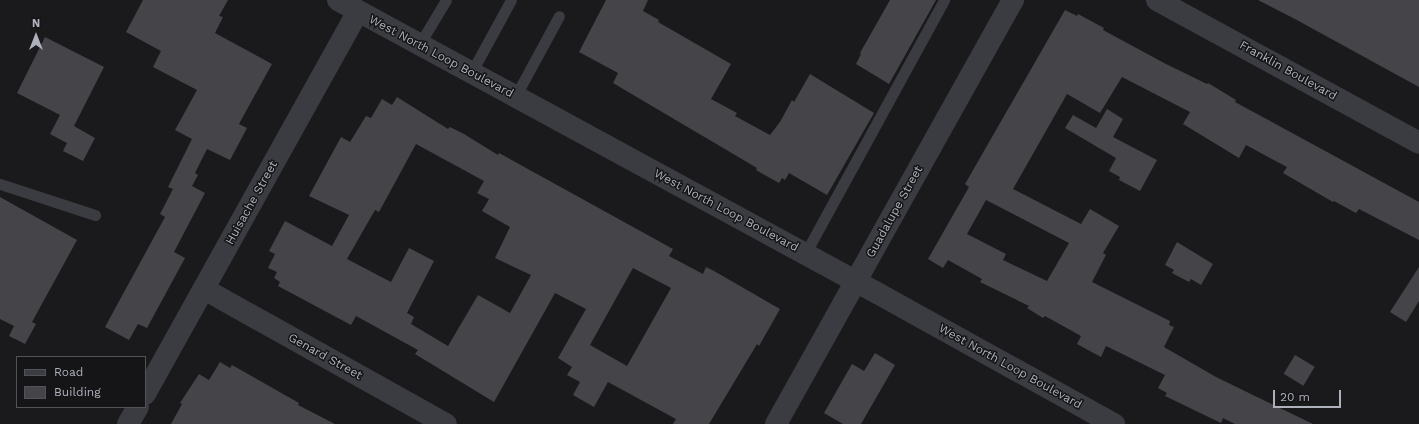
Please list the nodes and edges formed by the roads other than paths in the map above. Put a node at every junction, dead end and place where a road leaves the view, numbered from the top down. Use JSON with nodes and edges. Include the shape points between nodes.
{"nodes":[{"id":1,"x":338,"y":0,"type":"edge"},
{"id":2,"x":446,"y":0,"type":"edge"},
{"id":3,"x":511,"y":0,"type":"edge"},
{"id":4,"x":944,"y":0,"type":"edge"},
{"id":5,"x":1013,"y":0,"type":"edge"},
{"id":6,"x":1157,"y":0,"type":"edge"},
{"id":7,"x":358,"y":11,"type":"junction"},
{"id":8,"x":559,"y":16,"type":"dead end"},
{"id":9,"x":419,"y":45,"type":"junction"},
{"id":10,"x":471,"y":73,"type":"junction"},
{"id":11,"x":515,"y":97,"type":"junction"},
{"id":12,"x":1419,"y":143,"type":"edge"},
{"id":13,"x":0,"y":184,"type":"edge"},
{"id":14,"x":95,"y":215,"type":"dead end"},
{"id":15,"x":806,"y":254,"type":"junction"},
{"id":16,"x":856,"y":282,"type":"junction"},
{"id":17,"x":204,"y":289,"type":"junction"},
{"id":18,"x":146,"y":392,"type":"edge"},
{"id":19,"x":137,"y":408,"type":"edge"},
{"id":20,"x":128,"y":424,"type":"edge"},
{"id":21,"x":446,"y":424,"type":"edge"},
{"id":22,"x":776,"y":424,"type":"edge"},
{"id":23,"x":1114,"y":424,"type":"edge"}],
"edges":[{"from":1,"to":7,"type":"street","name":"West North Loop Boulevard"},
{"from":2,"to":9,"type":"lane"},
{"from":3,"to":10,"type":"lane"},
{"from":4,"to":15,"type":"lane"},
{"from":5,"to":16,"type":"street","name":"Guadalupe Street"},
{"from":6,"to":12,"type":"street","name":"Franklin Boulevard"},
{"from":7,"to":9,"type":"street","name":"West North Loop Boulevard"},
{"from":7,"to":17,"type":"street","name":"Huisache Street"},
{"from":8,"to":11,"type":"lane"},
{"from":9,"to":10,"type":"street","name":"West North Loop Boulevard"},
{"from":10,"to":11,"type":"street","name":"West North Loop Boulevard"},
{"from":11,"to":15,"type":"street","name":"West North Loop Boulevard"},
{"from":13,"to":14,"type":"lane"},
{"from":15,"to":16,"type":"street","name":"West North Loop Boulevard"},
{"from":16,"to":22,"type":"street","name":"Guadalupe Street"},
{"from":16,"to":23,"type":"street","name":"West North Loop Boulevard"},
{"from":17,"to":18,"type":"street","name":"Huisache Street"},
{"from":17,"to":21,"type":"street","name":"Genard Street"},
{"from":19,"to":20,"type":"street"}]}
